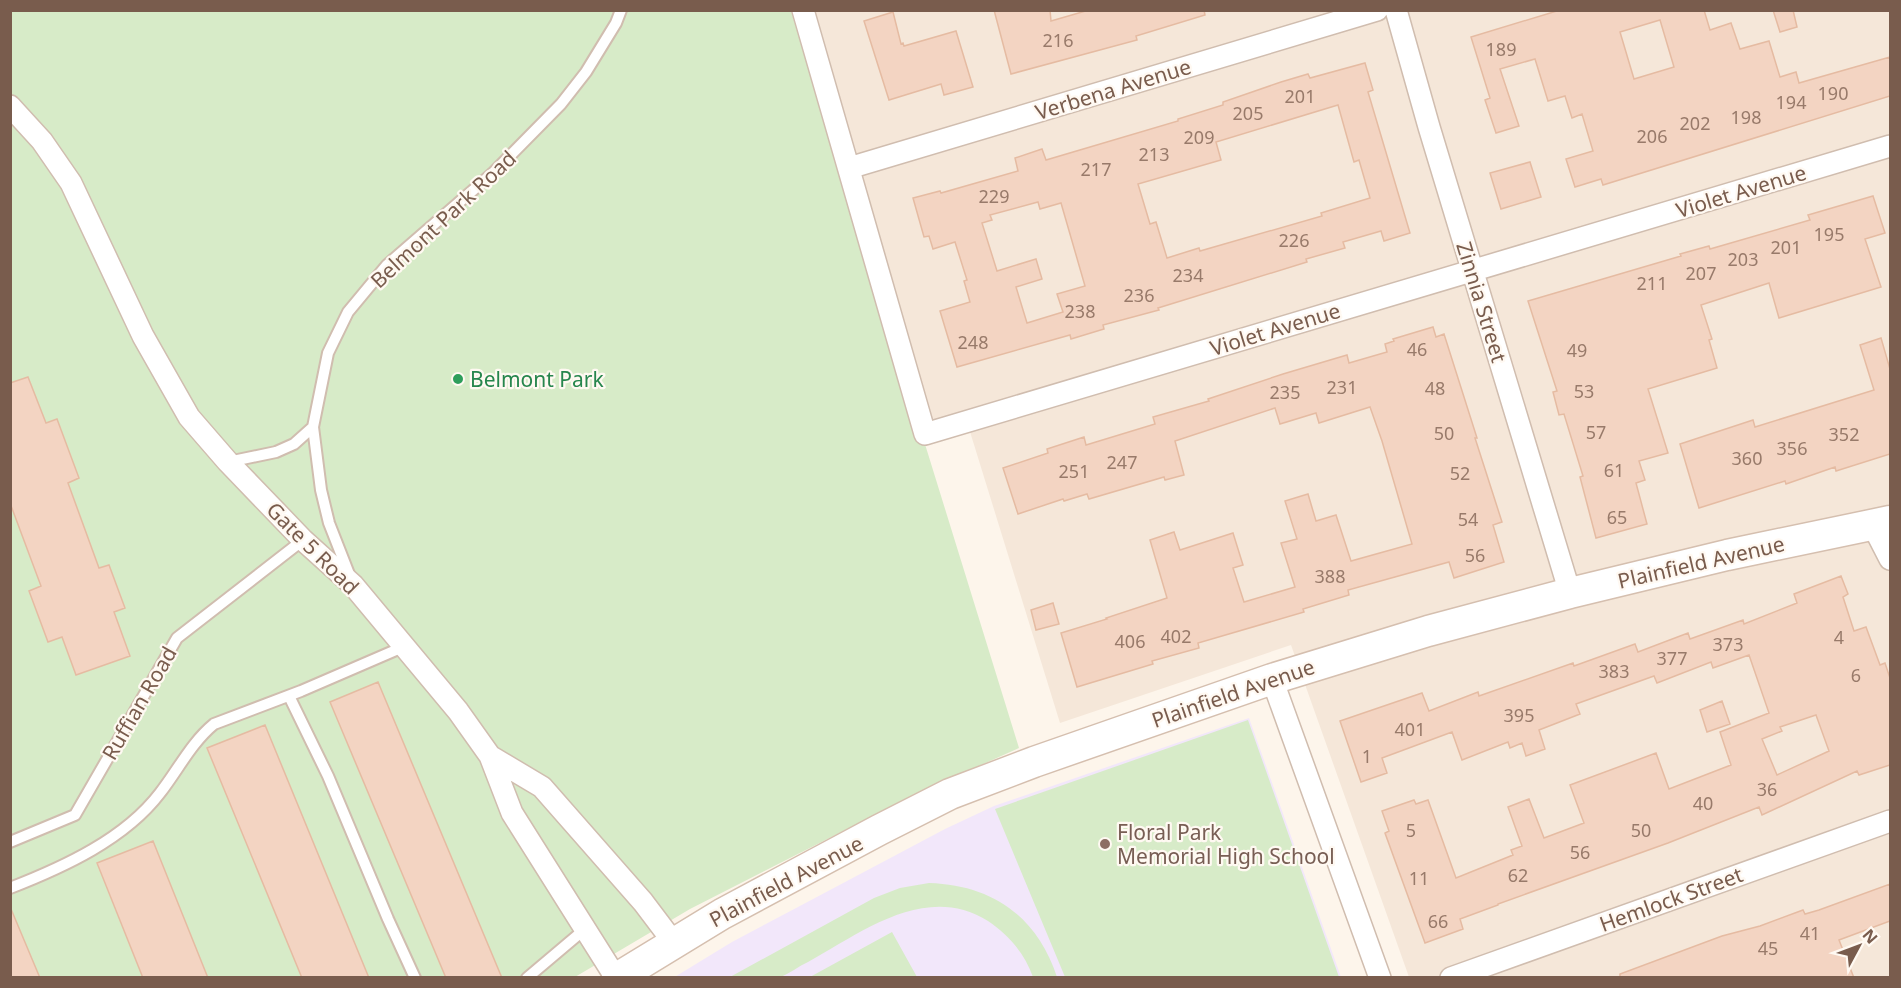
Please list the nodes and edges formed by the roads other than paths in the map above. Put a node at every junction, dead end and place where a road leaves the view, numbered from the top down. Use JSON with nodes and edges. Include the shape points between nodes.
{"nodes":[{"id":1,"x":621,"y":10,"type":"edge"},
{"id":2,"x":803,"y":10,"type":"edge"},
{"id":3,"x":1377,"y":10,"type":"edge"},
{"id":4,"x":1396,"y":10,"type":"edge"},
{"id":5,"x":10,"y":106,"type":"edge"},
{"id":6,"x":1890,"y":146,"type":"edge"},
{"id":7,"x":849,"y":168,"type":"junction"},
{"id":8,"x":1472,"y":271,"type":"junction"},
{"id":9,"x":313,"y":427,"type":"junction"},
{"id":10,"x":228,"y":462,"type":"junction"},
{"id":11,"x":1881,"y":522,"type":"edge"},
{"id":12,"x":303,"y":540,"type":"junction"},
{"id":13,"x":1890,"y":559,"type":"edge"},
{"id":14,"x":353,"y":585,"type":"junction"},
{"id":15,"x":1570,"y":593,"type":"junction"},
{"id":16,"x":403,"y":647,"type":"junction"},
{"id":17,"x":1272,"y":679,"type":"junction"},
{"id":18,"x":289,"y":696,"type":"junction"},
{"id":19,"x":490,"y":756,"type":"junction"},
{"id":20,"x":1890,"y":821,"type":"edge"},
{"id":21,"x":10,"y":842,"type":"edge"},
{"id":22,"x":10,"y":888,"type":"edge"},
{"id":23,"x":585,"y":928,"type":"junction"},
{"id":24,"x":674,"y":943,"type":"junction"},
{"id":25,"x":415,"y":978,"type":"edge"},
{"id":26,"x":527,"y":978,"type":"edge"},
{"id":27,"x":617,"y":978,"type":"edge"},
{"id":28,"x":1380,"y":978,"type":"edge"},
{"id":29,"x":1451,"y":978,"type":"edge"}],
"edges":[{"from":1,"to":9,"type":"lane","name":"Belmont Park Road","via":[[586,72],[561,104],[494,172],[387,266],[348,312],[328,353]]},
{"from":2,"to":7,"type":"street"},
{"from":3,"to":7,"type":"street","name":"Verbena Avenue"},
{"from":4,"to":8,"type":"street","name":"Zinnia Street"},
{"from":5,"to":10,"type":"street","name":"Gate 5 Road","via":[[42,141],[71,183],[143,336],[189,417]]},
{"from":6,"to":8,"type":"street","name":"Violet Avenue"},
{"from":7,"to":8,"type":"street","name":"Violet Avenue","via":[[925,434]]},
{"from":8,"to":15,"type":"street","name":"Zinnia Street"},
{"from":9,"to":10,"type":"lane","via":[[294,444],[276,452]]},
{"from":9,"to":14,"type":"lane","name":"Belmont Park Road","via":[[329,523]]},
{"from":10,"to":12,"type":"street","name":"Gate 5 Road"},
{"from":11,"to":13,"type":"street"},
{"from":11,"to":15,"type":"main road","name":"Plainfield Avenue"},
{"from":12,"to":14,"type":"street","name":"Gate 5 Road"},
{"from":12,"to":21,"type":"lane","name":"Ruffian Road","via":[[177,638],[75,815]]},
{"from":14,"to":16,"type":"street","name":"Gate 5 Road"},
{"from":15,"to":17,"type":"main road","name":"Plainfield Avenue"},
{"from":16,"to":18,"type":"lane"},
{"from":16,"to":19,"type":"street","name":"Gate 5 Road","via":[[458,711]]},
{"from":17,"to":24,"type":"main road","name":"Plainfield Avenue","via":[[950,794]]},
{"from":17,"to":28,"type":"street"},
{"from":18,"to":22,"type":"lane","via":[[214,724],[202,734],[159,795],[126,827],[85,855]]},
{"from":18,"to":25,"type":"lane"},
{"from":19,"to":23,"type":"street","name":"Gate 5 Road","via":[[512,813]]},
{"from":19,"to":24,"type":"street","name":"Gate 5 Road","via":[[542,788]]},
{"from":20,"to":29,"type":"street","name":"Hemlock Street"},
{"from":23,"to":26,"type":"lane"},
{"from":23,"to":27,"type":"street","name":"Gate 5 Road"},
{"from":24,"to":27,"type":"main road","name":"Plainfield Avenue"}]}
